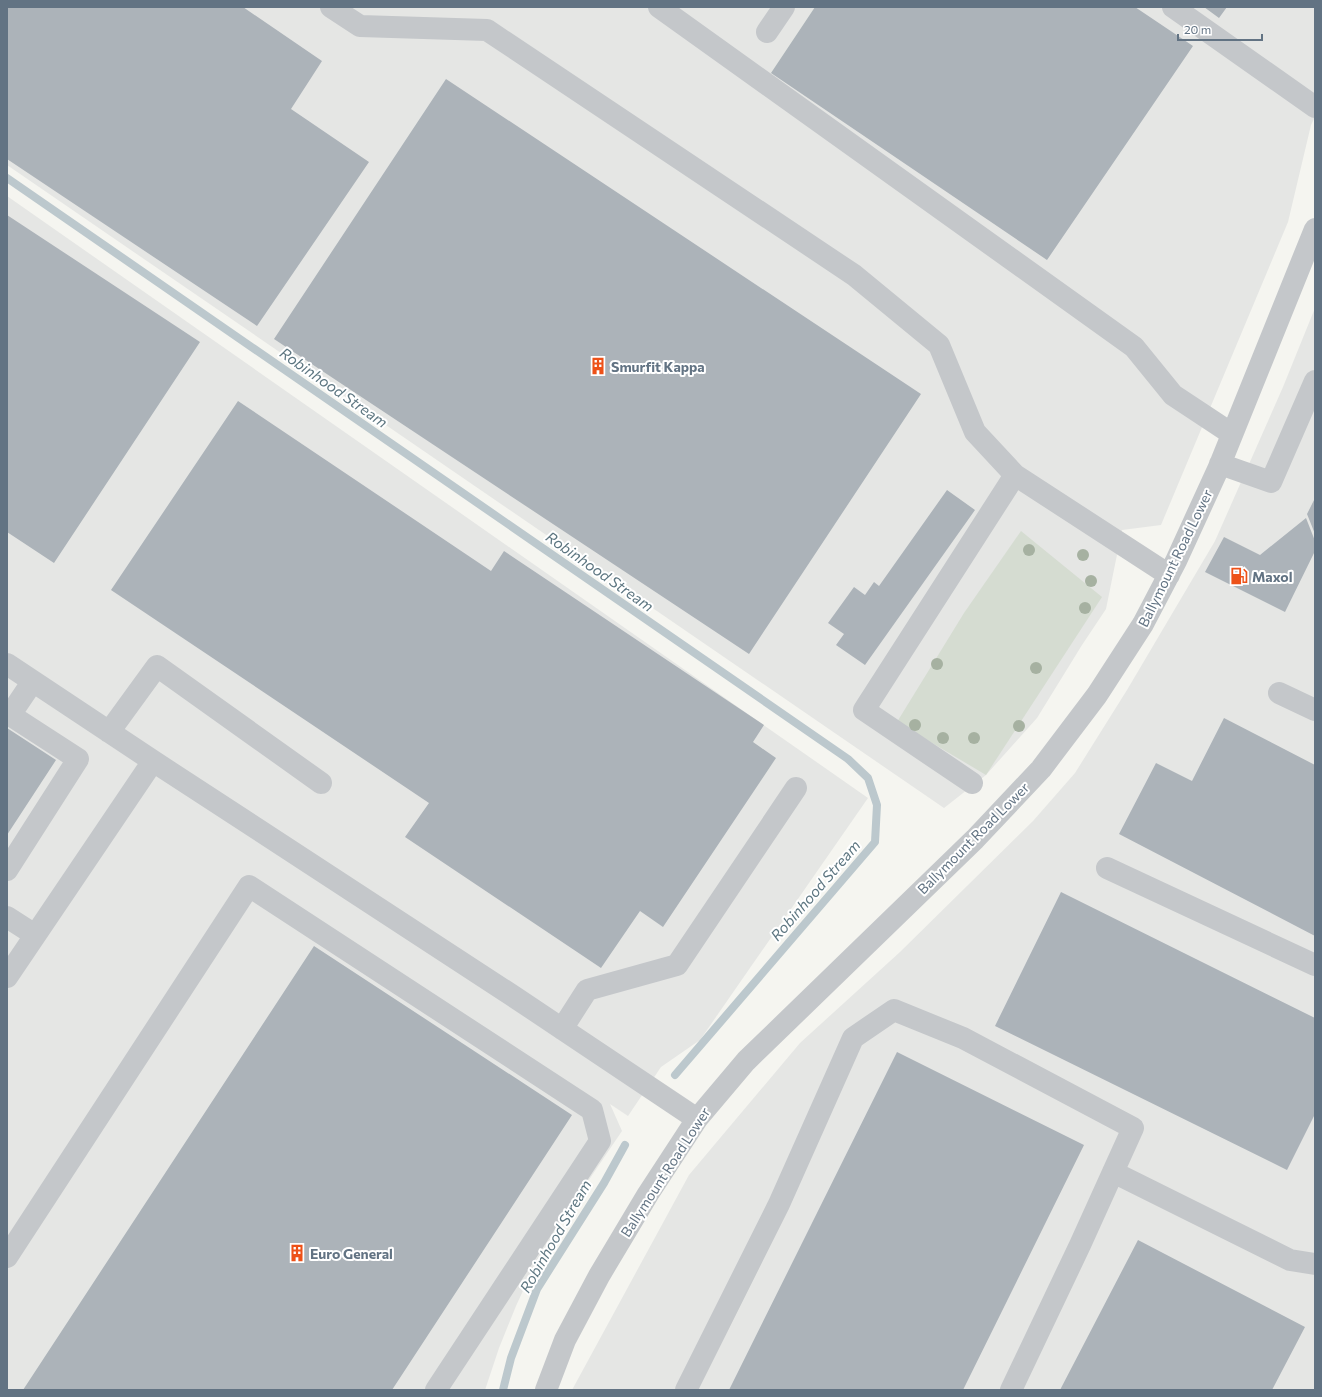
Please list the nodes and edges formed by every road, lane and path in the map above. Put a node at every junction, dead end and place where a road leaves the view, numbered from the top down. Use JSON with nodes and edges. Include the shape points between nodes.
{"nodes":[{"id":1,"x":331,"y":7,"type":"edge"},
{"id":2,"x":659,"y":7,"type":"edge"},
{"id":3,"x":784,"y":7,"type":"edge"},
{"id":4,"x":1173,"y":7,"type":"edge"},
{"id":5,"x":767,"y":32,"type":"dead end"},
{"id":6,"x":1315,"y":107,"type":"edge"},
{"id":7,"x":1315,"y":229,"type":"edge"},
{"id":8,"x":1315,"y":381,"type":"edge"},
{"id":9,"x":1232,"y":434,"type":"junction"},
{"id":10,"x":1220,"y":464,"type":"junction"},
{"id":11,"x":1015,"y":475,"type":"junction"},
{"id":12,"x":1169,"y":575,"type":"junction"},
{"id":13,"x":7,"y":664,"type":"edge"},
{"id":14,"x":33,"y":681,"type":"junction"},
{"id":15,"x":1279,"y":693,"type":"dead end"},
{"id":16,"x":1315,"y":710,"type":"edge"},
{"id":17,"x":9,"y":714,"type":"edge"},
{"id":18,"x":109,"y":732,"type":"junction"},
{"id":19,"x":153,"y":761,"type":"junction"},
{"id":20,"x":321,"y":783,"type":"dead end"},
{"id":21,"x":972,"y":783,"type":"dead end"},
{"id":22,"x":796,"y":788,"type":"dead end"},
{"id":23,"x":1107,"y":868,"type":"dead end"},
{"id":24,"x":7,"y":870,"type":"edge"},
{"id":25,"x":7,"y":917,"type":"edge"},
{"id":26,"x":35,"y":936,"type":"junction"},
{"id":27,"x":1315,"y":966,"type":"edge"},
{"id":28,"x":7,"y":977,"type":"edge"},
{"id":29,"x":562,"y":1029,"type":"junction"},
{"id":30,"x":697,"y":1119,"type":"junction"},
{"id":31,"x":1113,"y":1172,"type":"junction"},
{"id":32,"x":7,"y":1257,"type":"edge"},
{"id":33,"x":1315,"y":1264,"type":"edge"},
{"id":34,"x":436,"y":1390,"type":"edge"},
{"id":35,"x":546,"y":1390,"type":"edge"},
{"id":36,"x":686,"y":1390,"type":"edge"},
{"id":37,"x":1011,"y":1390,"type":"edge"}],
"edges":[{"from":1,"to":11,"type":"street","via":[[360,26],[486,30],[854,275],[939,345],[976,432]]},
{"from":2,"to":9,"type":"street","via":[[1134,346],[1173,394]]},
{"from":3,"to":5,"type":"street"},
{"from":4,"to":6,"type":"street"},
{"from":7,"to":9,"type":"street","name":"Ballymount Road Lower"},
{"from":8,"to":10,"type":"street","via":[[1271,482]]},
{"from":9,"to":10,"type":"street","name":"Ballymount Road Lower"},
{"from":10,"to":12,"type":"street","name":"Ballymount Road Lower"},
{"from":11,"to":12,"type":"street"},
{"from":11,"to":21,"type":"street","via":[[864,710]]},
{"from":12,"to":30,"type":"street","name":"Ballymount Road Lower","via":[[1143,624],[1097,695],[1041,769],[975,839],[746,1061]]},
{"from":13,"to":14,"type":"street"},
{"from":14,"to":17,"type":"street"},
{"from":14,"to":18,"type":"street"},
{"from":15,"to":16,"type":"street"},
{"from":17,"to":24,"type":"street","via":[[78,759]]},
{"from":18,"to":19,"type":"street"},
{"from":18,"to":20,"type":"street","via":[[157,666]]},
{"from":19,"to":26,"type":"street"},
{"from":19,"to":29,"type":"street"},
{"from":22,"to":29,"type":"street","via":[[677,965],[587,990]]},
{"from":23,"to":27,"type":"street"},
{"from":25,"to":26,"type":"street"},
{"from":26,"to":28,"type":"street"},
{"from":29,"to":30,"type":"street"},
{"from":30,"to":35,"type":"street","name":"Ballymount Road Lower","via":[[598,1276],[565,1340]]},
{"from":31,"to":33,"type":"street","via":[[1290,1260]]},
{"from":31,"to":36,"type":"street","via":[[1133,1128],[963,1038],[894,1010],[853,1038],[779,1204]]},
{"from":31,"to":37,"type":"street"},
{"from":32,"to":34,"type":"street","via":[[249,886],[592,1110],[600,1141]]}]}
